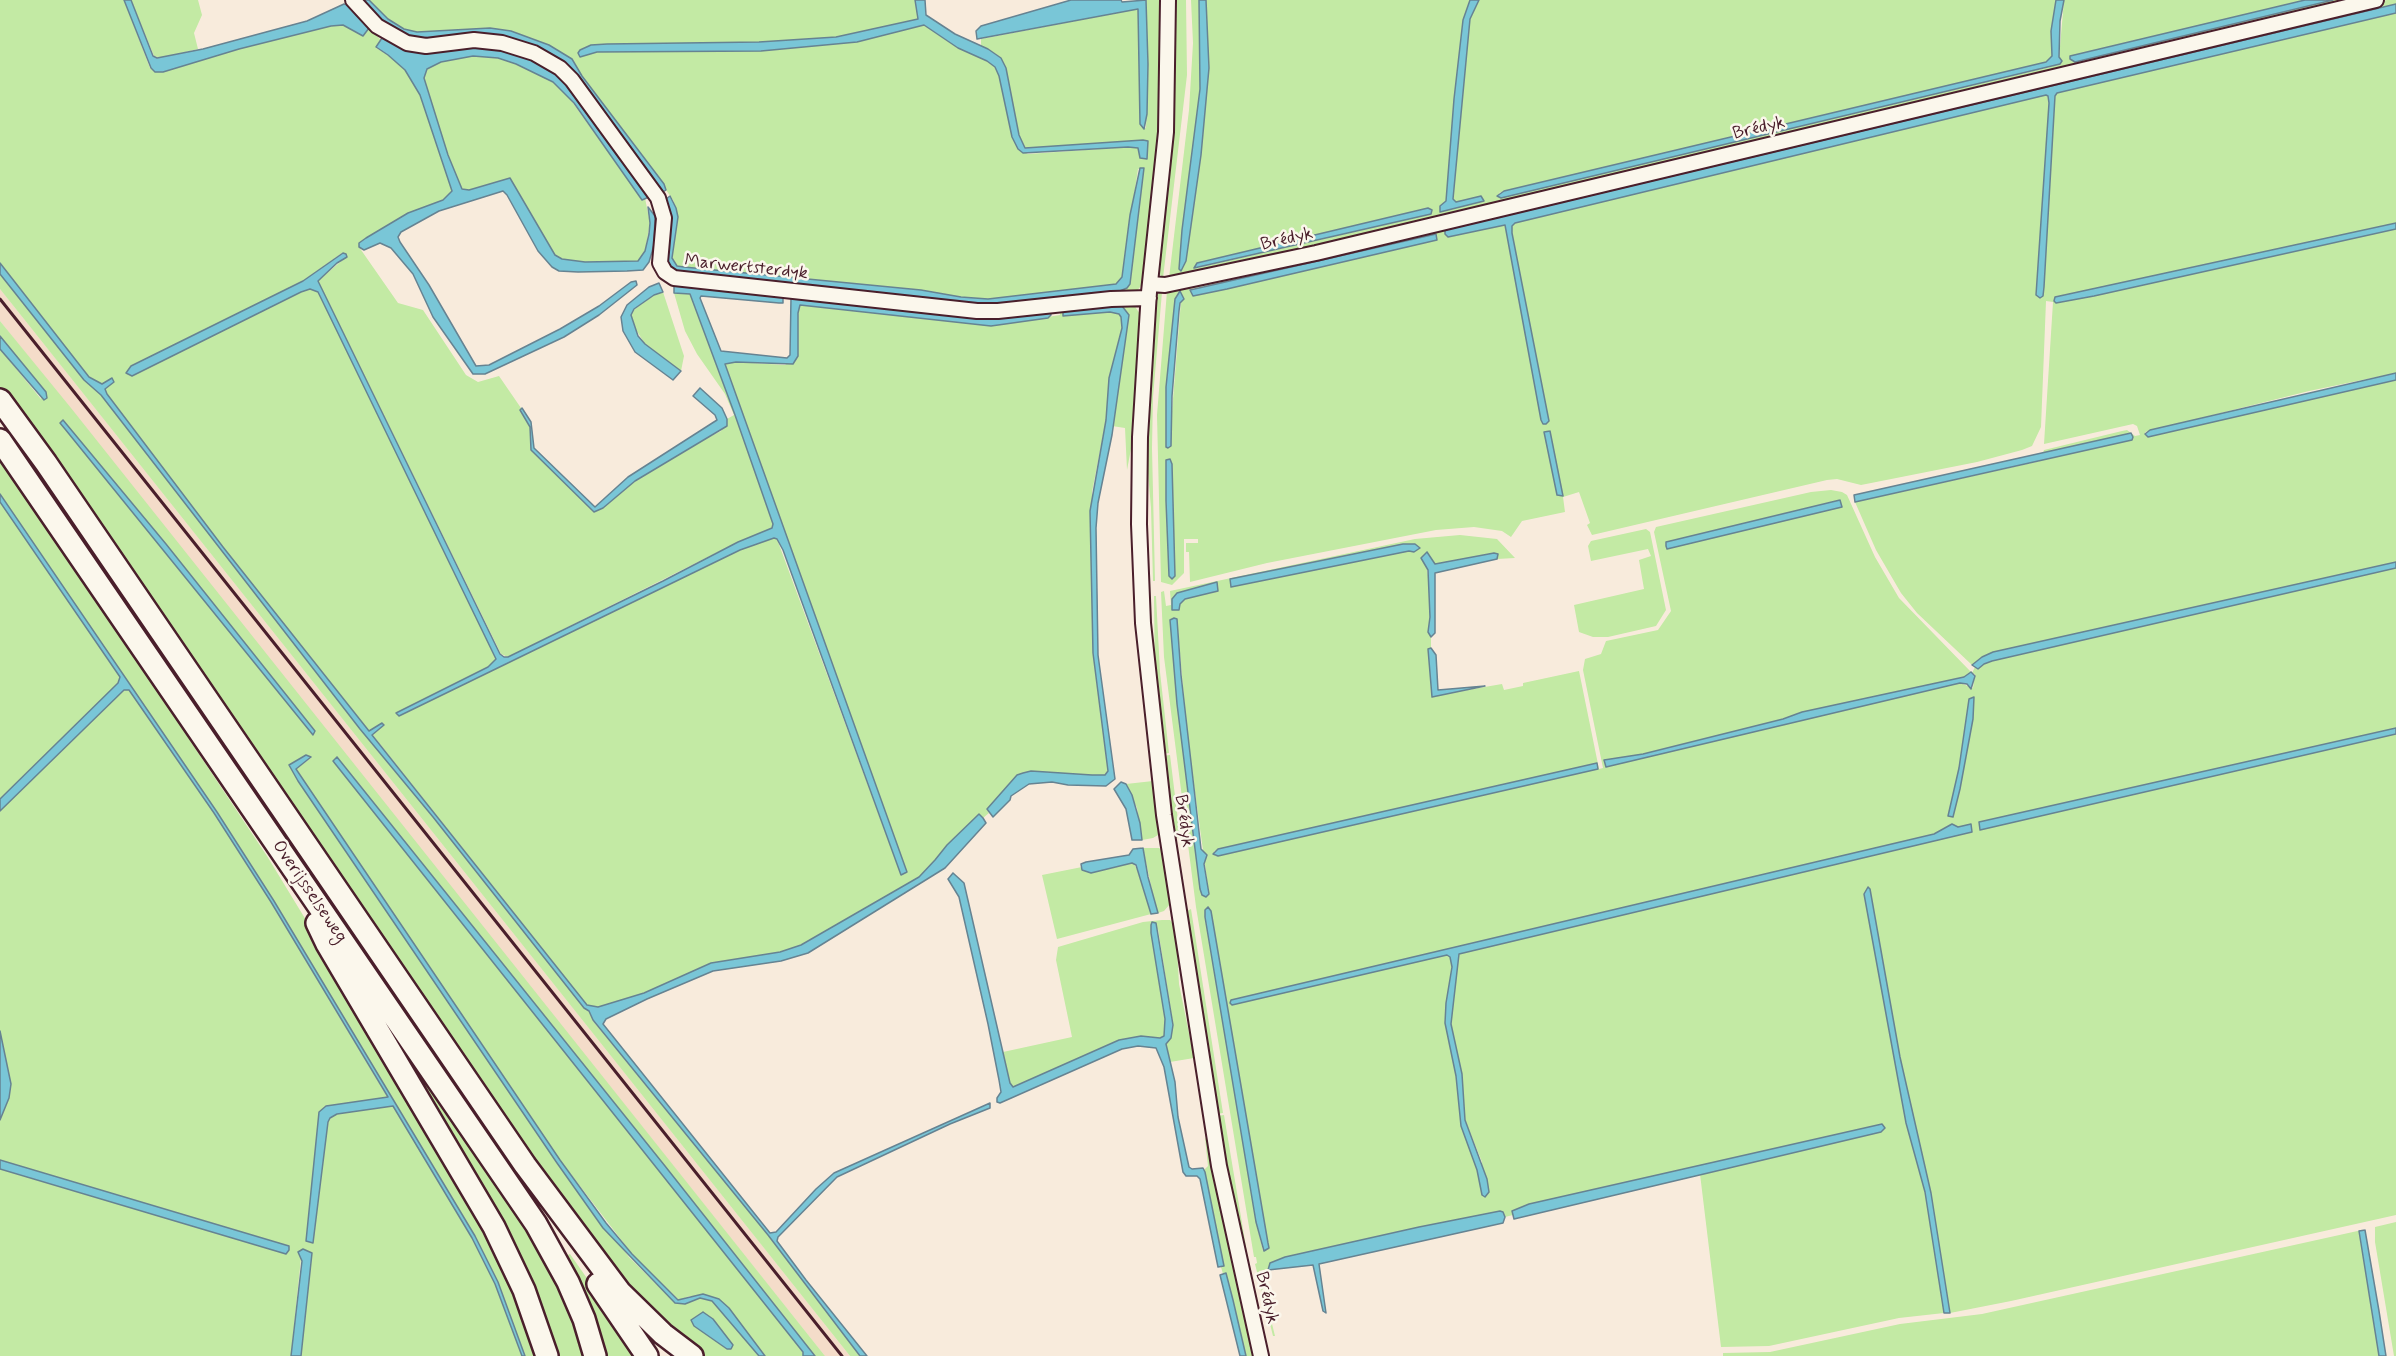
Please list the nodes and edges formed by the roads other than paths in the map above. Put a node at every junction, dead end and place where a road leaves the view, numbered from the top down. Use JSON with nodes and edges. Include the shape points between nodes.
{"nodes":[{"id":1,"x":353,"y":0,"type":"edge"},
{"id":2,"x":1168,"y":0,"type":"edge"},
{"id":3,"x":2376,"y":0,"type":"edge"},
{"id":4,"x":1149,"y":291,"type":"junction"},
{"id":5,"x":0,"y":400,"type":"edge"},
{"id":6,"x":0,"y":440,"type":"edge"},
{"id":7,"x":288,"y":860,"type":"junction"},
{"id":8,"x":525,"y":1165,"type":"junction"},
{"id":9,"x":548,"y":1356,"type":"edge"},
{"id":10,"x":595,"y":1356,"type":"edge"},
{"id":11,"x":647,"y":1356,"type":"edge"},
{"id":12,"x":693,"y":1356,"type":"edge"},
{"id":13,"x":1261,"y":1356,"type":"edge"}],
"edges":[{"from":1,"to":4,"type":"street","name":"Marwertsterdyk","via":[[377,26],[407,43],[502,43],[534,53],[560,68],[658,198],[664,218],[660,263],[674,278],[977,311],[1111,299]]},
{"from":2,"to":4,"type":"street","name":"Brédyk","via":[[1166,132]]},
{"from":3,"to":4,"type":"street","name":"Brédyk"},
{"from":4,"to":13,"type":"street","name":"Brédyk","via":[[1139,524],[1148,680],[1168,841],[1219,1166]]},
{"from":5,"to":8,"type":"highway","name":"Overijsselseweg"},
{"from":6,"to":7,"type":"highway","name":"Overijsselseweg"},
{"from":7,"to":9,"type":"highway","via":[[327,944],[494,1227],[524,1290]]},
{"from":7,"to":10,"type":"highway","name":"Overijsselseweg","via":[[551,1248],[576,1301]]},
{"from":8,"to":11,"type":"highway","via":[[568,1240]]},
{"from":8,"to":12,"type":"highway","via":[[620,1292],[663,1334]]}]}
